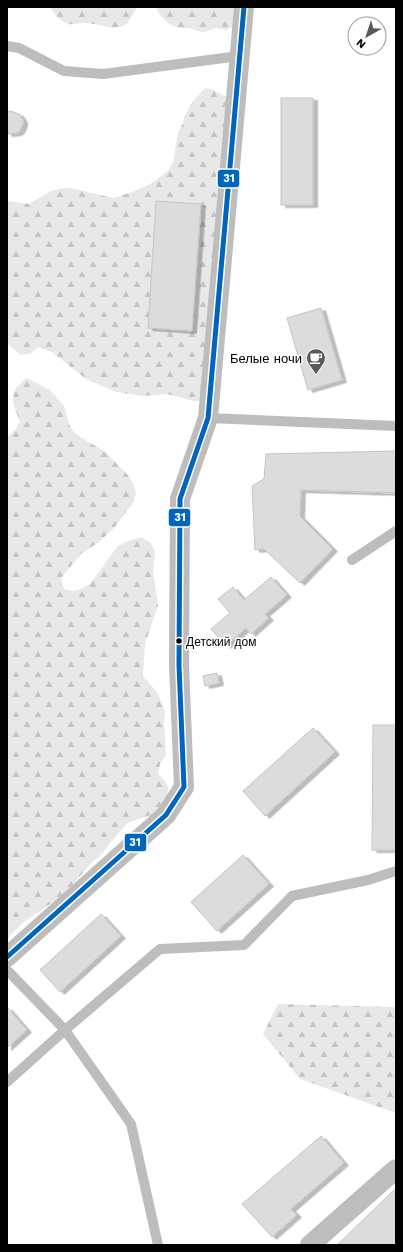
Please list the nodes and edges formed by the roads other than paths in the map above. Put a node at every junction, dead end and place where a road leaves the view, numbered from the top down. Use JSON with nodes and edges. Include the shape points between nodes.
{"nodes":[{"id":1,"x":244,"y":7,"type":"edge"},
{"id":2,"x":7,"y":46,"type":"edge"},
{"id":3,"x":240,"y":56,"type":"junction"},
{"id":4,"x":208,"y":418,"type":"junction"},
{"id":5,"x":396,"y":426,"type":"edge"},
{"id":6,"x":396,"y":531,"type":"edge"},
{"id":7,"x":352,"y":560,"type":"dead end"},
{"id":8,"x":396,"y":871,"type":"edge"},
{"id":9,"x":7,"y":957,"type":"edge"},
{"id":10,"x":7,"y":970,"type":"edge"},
{"id":11,"x":65,"y":1030,"type":"junction"},
{"id":12,"x":7,"y":1082,"type":"edge"},
{"id":13,"x":396,"y":1168,"type":"edge"},
{"id":14,"x":158,"y":1245,"type":"edge"},
{"id":15,"x":310,"y":1245,"type":"edge"}],
"edges":[{"from":1,"to":3,"type":"street"},
{"from":2,"to":3,"type":"lane","via":[[19,48],[64,71],[103,74]]},
{"from":3,"to":4,"type":"street"},
{"from":4,"to":5,"type":"lane"},
{"from":4,"to":9,"type":"street","via":[[180,499],[179,665],[184,787],[166,815]]},
{"from":6,"to":7,"type":"lane"},
{"from":8,"to":11,"type":"lane","via":[[368,880],[292,896],[244,945],[160,949]]},
{"from":10,"to":11,"type":"lane"},
{"from":11,"to":12,"type":"lane"},
{"from":11,"to":14,"type":"lane","via":[[131,1124]]},
{"from":13,"to":15,"type":"street"}]}
